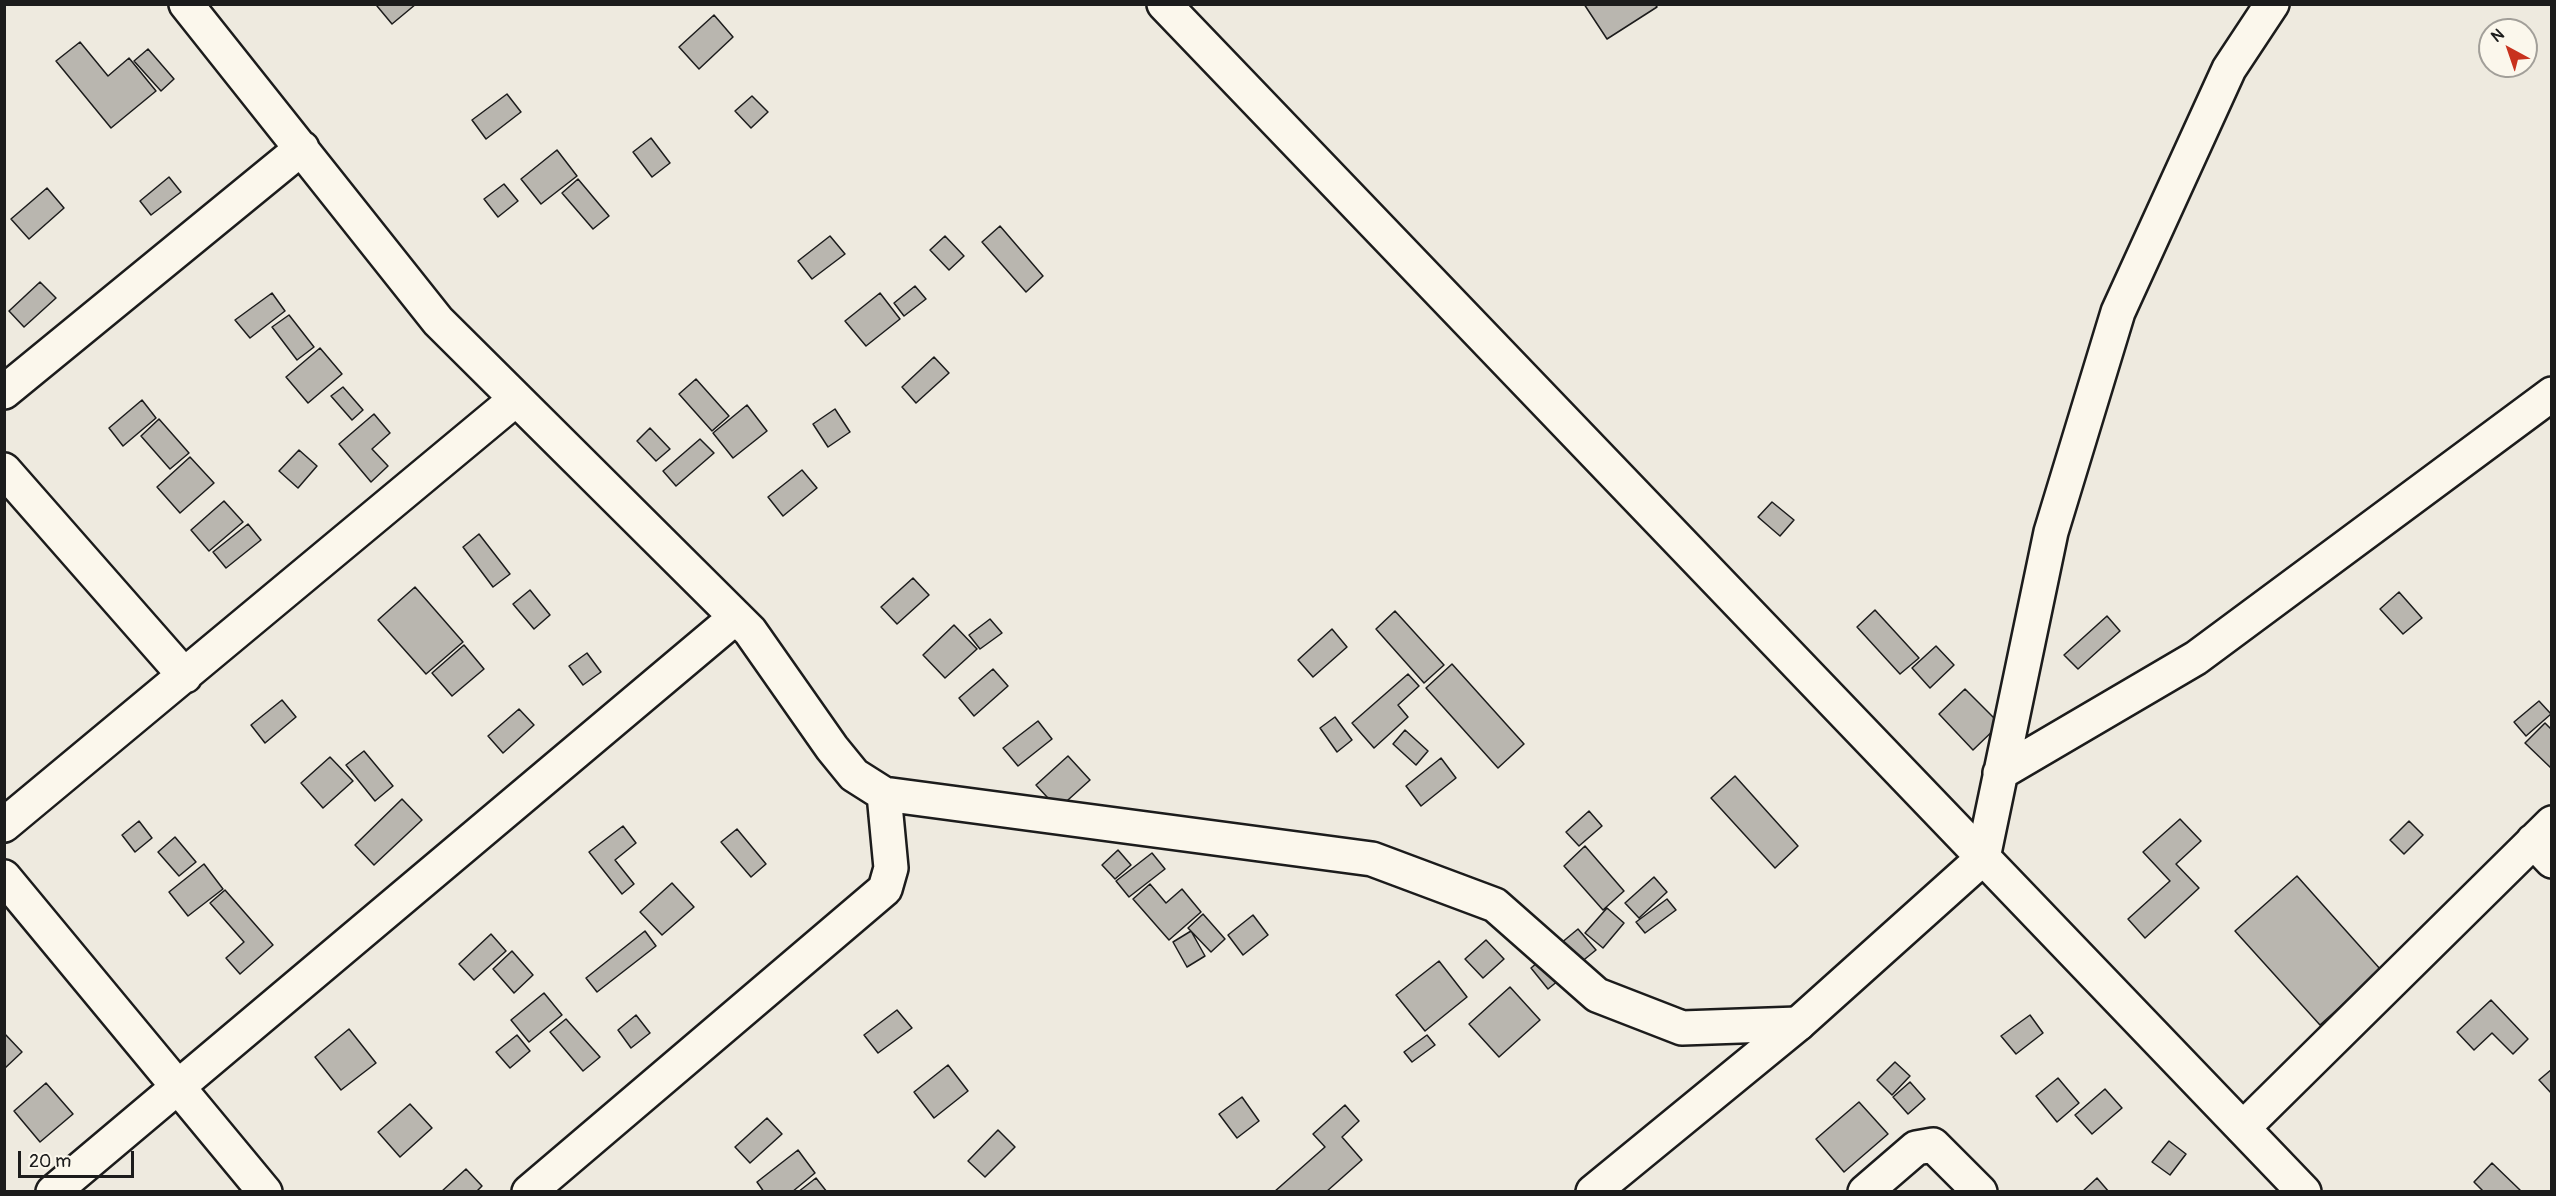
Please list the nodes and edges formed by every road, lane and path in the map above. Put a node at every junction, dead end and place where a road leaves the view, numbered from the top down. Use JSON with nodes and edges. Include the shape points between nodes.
{"nodes":[{"id":1,"x":186,"y":4,"type":"edge"},
{"id":2,"x":1164,"y":4,"type":"edge"},
{"id":3,"x":2272,"y":4,"type":"edge"},
{"id":4,"x":302,"y":148,"type":"junction"},
{"id":5,"x":4,"y":392,"type":"edge"},
{"id":6,"x":2552,"y":394,"type":"edge"},
{"id":7,"x":516,"y":399,"type":"junction"},
{"id":8,"x":4,"y":470,"type":"edge"},
{"id":9,"x":736,"y":617,"type":"junction"},
{"id":10,"x":185,"y":676,"type":"junction"},
{"id":11,"x":2000,"y":773,"type":"junction"},
{"id":12,"x":884,"y":794,"type":"junction"},
{"id":13,"x":4,"y":825,"type":"edge"},
{"id":14,"x":2545,"y":841,"type":"edge"},
{"id":15,"x":1983,"y":858,"type":"junction"},
{"id":16,"x":4,"y":877,"type":"edge"},
{"id":17,"x":1798,"y":1024,"type":"junction"},
{"id":18,"x":177,"y":1087,"type":"junction"},
{"id":19,"x":2243,"y":1128,"type":"junction"},
{"id":20,"x":53,"y":1191,"type":"edge"},
{"id":21,"x":265,"y":1191,"type":"edge"},
{"id":22,"x":529,"y":1191,"type":"edge"},
{"id":23,"x":1593,"y":1191,"type":"edge"},
{"id":24,"x":1865,"y":1191,"type":"edge"},
{"id":25,"x":1980,"y":1191,"type":"edge"},
{"id":26,"x":2304,"y":1191,"type":"edge"}],
"edges":[{"from":1,"to":4,"type":"street"},
{"from":2,"to":15,"type":"street"},
{"from":3,"to":11,"type":"street","via":[[2229,69],[2118,312],[2051,532]]},
{"from":4,"to":5,"type":"street"},
{"from":4,"to":7,"type":"street","via":[[438,321]]},
{"from":6,"to":11,"type":"street","via":[[2196,658]]},
{"from":7,"to":9,"type":"street"},
{"from":7,"to":10,"type":"street"},
{"from":8,"to":10,"type":"street"},
{"from":9,"to":12,"type":"street","via":[[854,775]]},
{"from":9,"to":18,"type":"street"},
{"from":10,"to":13,"type":"street"},
{"from":11,"to":15,"type":"street"},
{"from":12,"to":17,"type":"street","via":[[1372,859],[1495,905],[1597,995],[1618,1004],[1682,1028]]},
{"from":12,"to":22,"type":"street","via":[[891,868],[885,889]]},
{"from":14,"to":19,"type":"street"},
{"from":15,"to":17,"type":"street"},
{"from":15,"to":19,"type":"street"},
{"from":16,"to":18,"type":"street"},
{"from":17,"to":23,"type":"street"},
{"from":18,"to":20,"type":"street"},
{"from":18,"to":21,"type":"street"},
{"from":19,"to":26,"type":"street"},
{"from":24,"to":25,"type":"street","via":[[1916,1148],[1933,1144]]}]}
